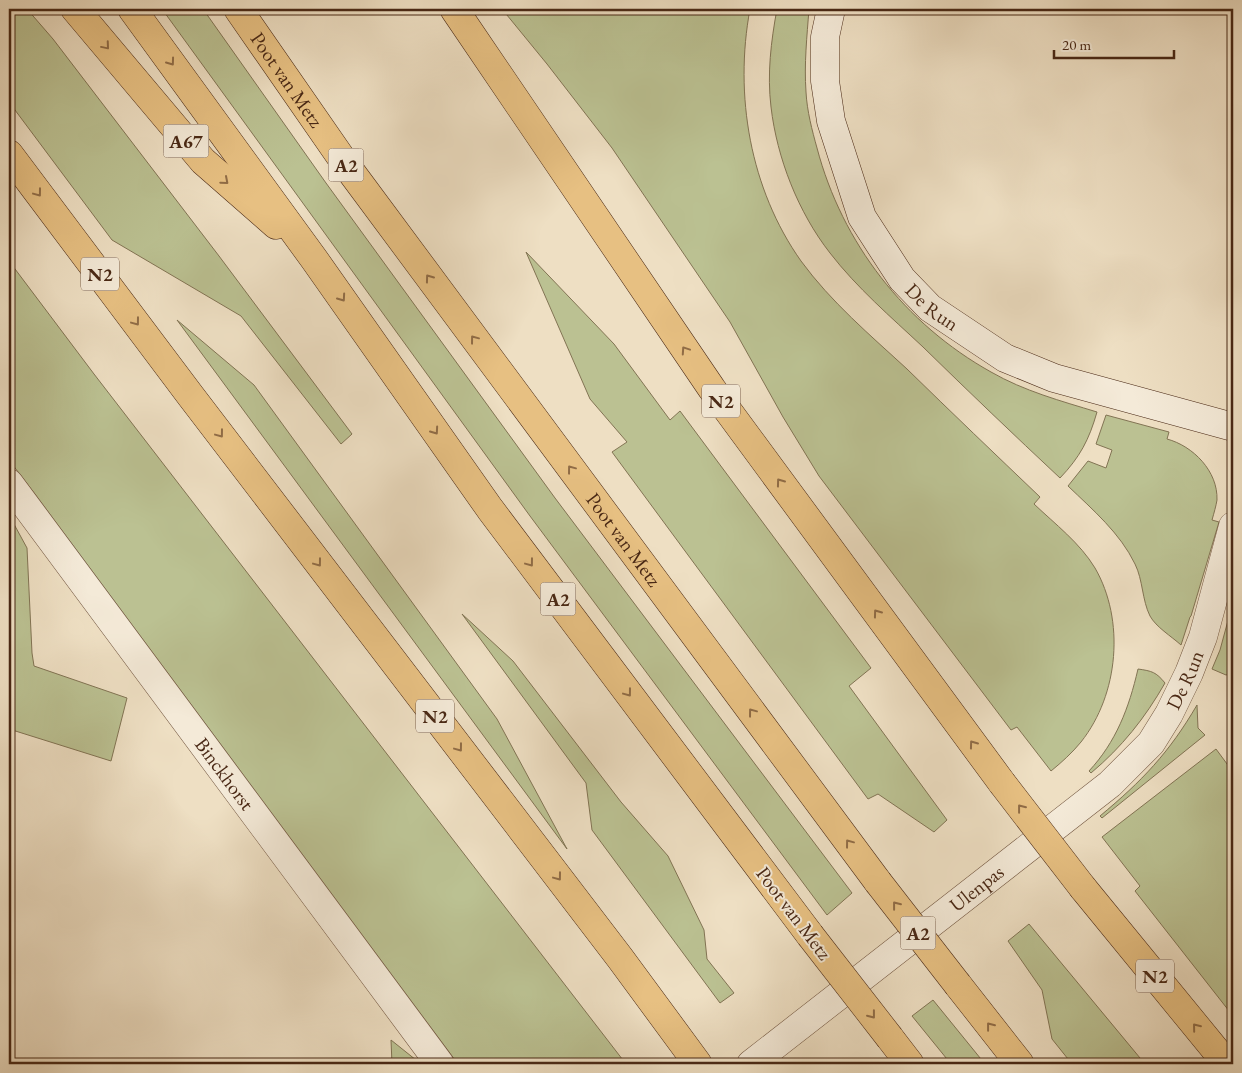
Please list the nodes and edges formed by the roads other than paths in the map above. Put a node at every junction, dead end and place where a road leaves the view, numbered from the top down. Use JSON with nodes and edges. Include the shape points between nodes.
{"nodes":[{"id":1,"x":75,"y":9,"type":"edge"},
{"id":2,"x":132,"y":9,"type":"edge"},
{"id":3,"x":238,"y":9,"type":"edge"},
{"id":4,"x":454,"y":9,"type":"edge"},
{"id":5,"x":831,"y":9,"type":"edge"},
{"id":6,"x":9,"y":154,"type":"edge"},
{"id":7,"x":314,"y":258,"type":"junction"},
{"id":8,"x":1233,"y":427,"type":"edge"},
{"id":9,"x":9,"y":483,"type":"edge"},
{"id":10,"x":1233,"y":526,"type":"edge"},
{"id":11,"x":1085,"y":803,"type":"joint"},
{"id":12,"x":440,"y":1064,"type":"edge"},
{"id":13,"x":698,"y":1064,"type":"edge"},
{"id":14,"x":750,"y":1064,"type":"edge"},
{"id":15,"x":910,"y":1064,"type":"edge"},
{"id":16,"x":1020,"y":1064,"type":"edge"},
{"id":17,"x":1227,"y":1064,"type":"edge"}],
"edges":[{"from":1,"to":7,"type":"highway","number":"A67","one_way":true,"via":[[203,161]]},
{"from":2,"to":7,"type":"highway","name":"Poot van Metz","number":"A2","one_way":true},
{"from":16,"to":3,"type":"highway","name":"Poot van Metz","number":"A2","one_way":true,"bridge":true,"via":[[878,882],[349,169]]},
{"from":17,"to":4,"type":"highway","number":"N2","one_way":true,"bridge":true,"via":[[1002,783],[712,389]]},
{"from":5,"to":8,"type":"street","name":"De Run","via":[[826,37],[825,81],[831,121],[862,217],[883,252],[930,308],[1005,358],[1054,378]]},
{"from":6,"to":13,"type":"highway","number":"N2","one_way":true},
{"from":7,"to":15,"type":"highway","name":"Poot van Metz","number":"A2","one_way":true,"bridge":true,"via":[[490,509]]},
{"from":9,"to":12,"type":"street","name":"Binckhorst"},
{"from":10,"to":11,"type":"street","name":"De Run","via":[[1203,637],[1168,714],[1151,743],[1110,784]]},
{"from":11,"to":14,"type":"street","name":"Ulenpas"}]}
